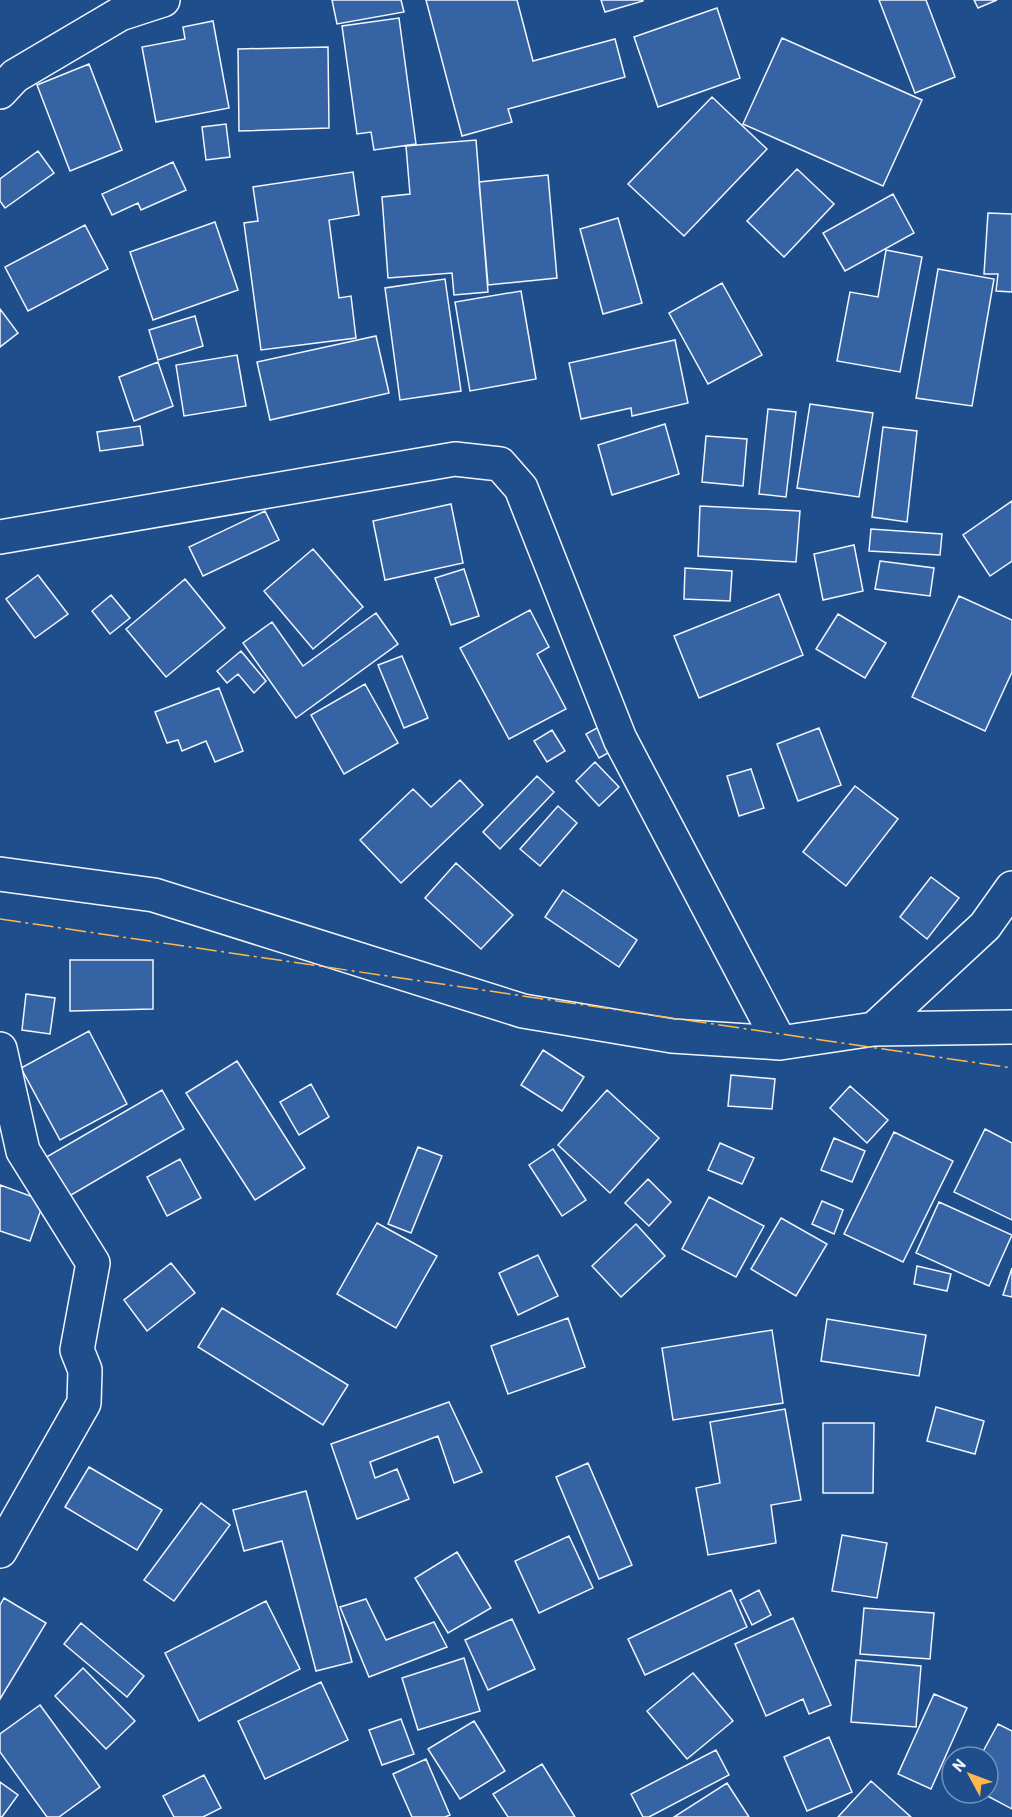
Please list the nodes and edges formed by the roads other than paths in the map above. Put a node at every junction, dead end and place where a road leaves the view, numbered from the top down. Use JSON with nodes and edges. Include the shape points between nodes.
{"nodes":[{"id":1,"x":162,"y":0,"type":"edge"},
{"id":2,"x":0,"y":92,"type":"edge"},
{"id":3,"x":0,"y":537,"type":"edge"},
{"id":4,"x":0,"y":874,"type":"edge"},
{"id":5,"x":1012,"y":888,"type":"edge"},
{"id":6,"x":1012,"y":1027,"type":"edge"},
{"id":7,"x":874,"y":1029,"type":"junction"},
{"id":8,"x":780,"y":1043,"type":"junction"},
{"id":9,"x":0,"y":1049,"type":"edge"},
{"id":10,"x":0,"y":1551,"type":"edge"}],
"edges":[{"from":1,"to":2,"type":"street","via":[[120,14],[15,76]]},
{"from":3,"to":8,"type":"street","via":[[455,459],[500,464],[521,488],[620,739]]},
{"from":4,"to":8,"type":"street","via":[[154,895],[523,1011],[672,1036]]},
{"from":5,"to":7,"type":"street","via":[[986,926]]},
{"from":6,"to":7,"type":"street"},
{"from":7,"to":8,"type":"street"},
{"from":9,"to":10,"type":"street","via":[[23,1151],[93,1263],[77,1350],[85,1370],[84,1403]]}]}
